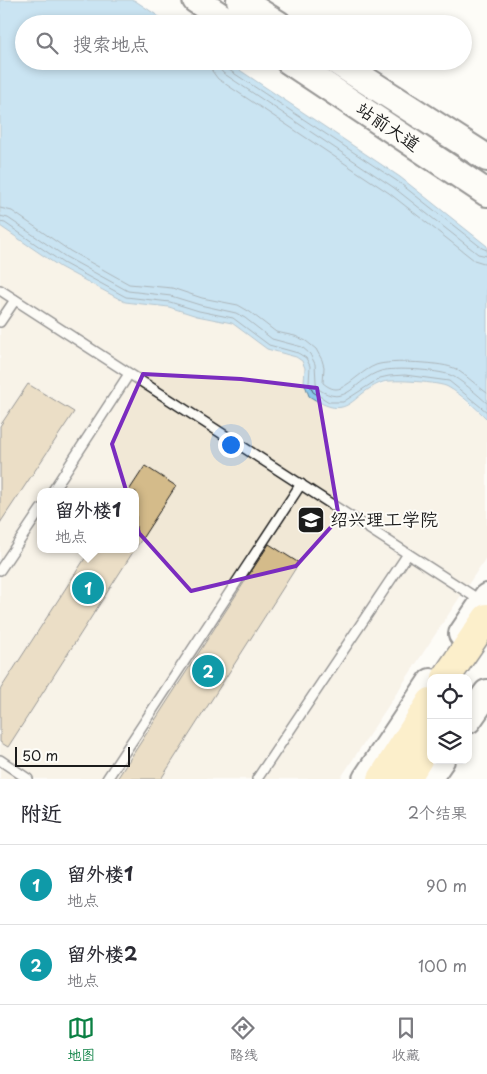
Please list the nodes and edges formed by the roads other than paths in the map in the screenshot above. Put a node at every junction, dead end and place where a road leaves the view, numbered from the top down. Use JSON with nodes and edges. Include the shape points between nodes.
{"nodes":[{"id":1,"x":196,"y":0,"type":"edge"},
{"id":2,"x":240,"y":0,"type":"edge"},
{"id":3,"x":218,"y":15,"type":"edge"},
{"id":4,"x":264,"y":15,"type":"edge"},
{"id":5,"x":302,"y":70,"type":"edge"},
{"id":6,"x":350,"y":70,"type":"edge"},
{"id":7,"x":487,"y":158,"type":"edge"},
{"id":8,"x":487,"y":193,"type":"edge"},
{"id":9,"x":0,"y":290,"type":"edge"},
{"id":10,"x":15,"y":300,"type":"junction"},
{"id":11,"x":0,"y":322,"type":"edge"},
{"id":12,"x":130,"y":374,"type":"junction"},
{"id":13,"x":301,"y":484,"type":"junction"},
{"id":14,"x":55,"y":488,"type":"edge"},
{"id":15,"x":37,"y":513,"type":"edge"},
{"id":16,"x":408,"y":554,"type":"junction"},
{"id":17,"x":1,"y":567,"type":"edge"},
{"id":18,"x":486,"y":606,"type":"edge"},
{"id":19,"x":487,"y":650,"type":"edge"},
{"id":20,"x":437,"y":674,"type":"edge"},
{"id":21,"x":448,"y":674,"type":"edge"},
{"id":22,"x":471,"y":674,"type":"edge"},
{"id":23,"x":427,"y":688,"type":"edge"},
{"id":24,"x":487,"y":692,"type":"edge"},
{"id":25,"x":427,"y":708,"type":"edge"},
{"id":26,"x":469,"y":719,"type":"edge"},
{"id":27,"x":427,"y":745,"type":"edge"},
{"id":28,"x":0,"y":760,"type":"edge"},
{"id":29,"x":438,"y":764,"type":"edge"},
{"id":30,"x":28,"y":779,"type":"edge"},
{"id":31,"x":107,"y":779,"type":"edge"},
{"id":32,"x":256,"y":779,"type":"edge"},
{"id":33,"x":366,"y":779,"type":"edge"},
{"id":34,"x":382,"y":779,"type":"edge"},
{"id":35,"x":406,"y":779,"type":"edge"},
{"id":36,"x":428,"y":779,"type":"edge"}],
"edges":[{"from":1,"to":3,"type":"main road"},
{"from":2,"to":4,"type":"main road"},
{"from":5,"to":8,"type":"main road","name":"站前大道"},
{"from":6,"to":7,"type":"main road","name":"站前大道"},
{"from":9,"to":10,"type":"lane"},
{"from":10,"to":11,"type":"lane"},
{"from":10,"to":12,"type":"lane"},
{"from":12,"to":13,"type":"lane"},
{"from":12,"to":14,"type":"lane"},
{"from":13,"to":16,"type":"lane"},
{"from":13,"to":31,"type":"lane"},
{"from":15,"to":17,"type":"lane"},
{"from":16,"to":18,"type":"lane"},
{"from":16,"to":32,"type":"lane"},
{"from":18,"to":20,"type":"main road"},
{"from":18,"to":21,"type":"highway"},
{"from":19,"to":22,"type":"highway"},
{"from":23,"to":33,"type":"main road"},
{"from":24,"to":26,"type":"main road"},
{"from":25,"to":34,"type":"highway"},
{"from":27,"to":35,"type":"highway"},
{"from":28,"to":30,"type":"lane"},
{"from":29,"to":36,"type":"main road"}]}
